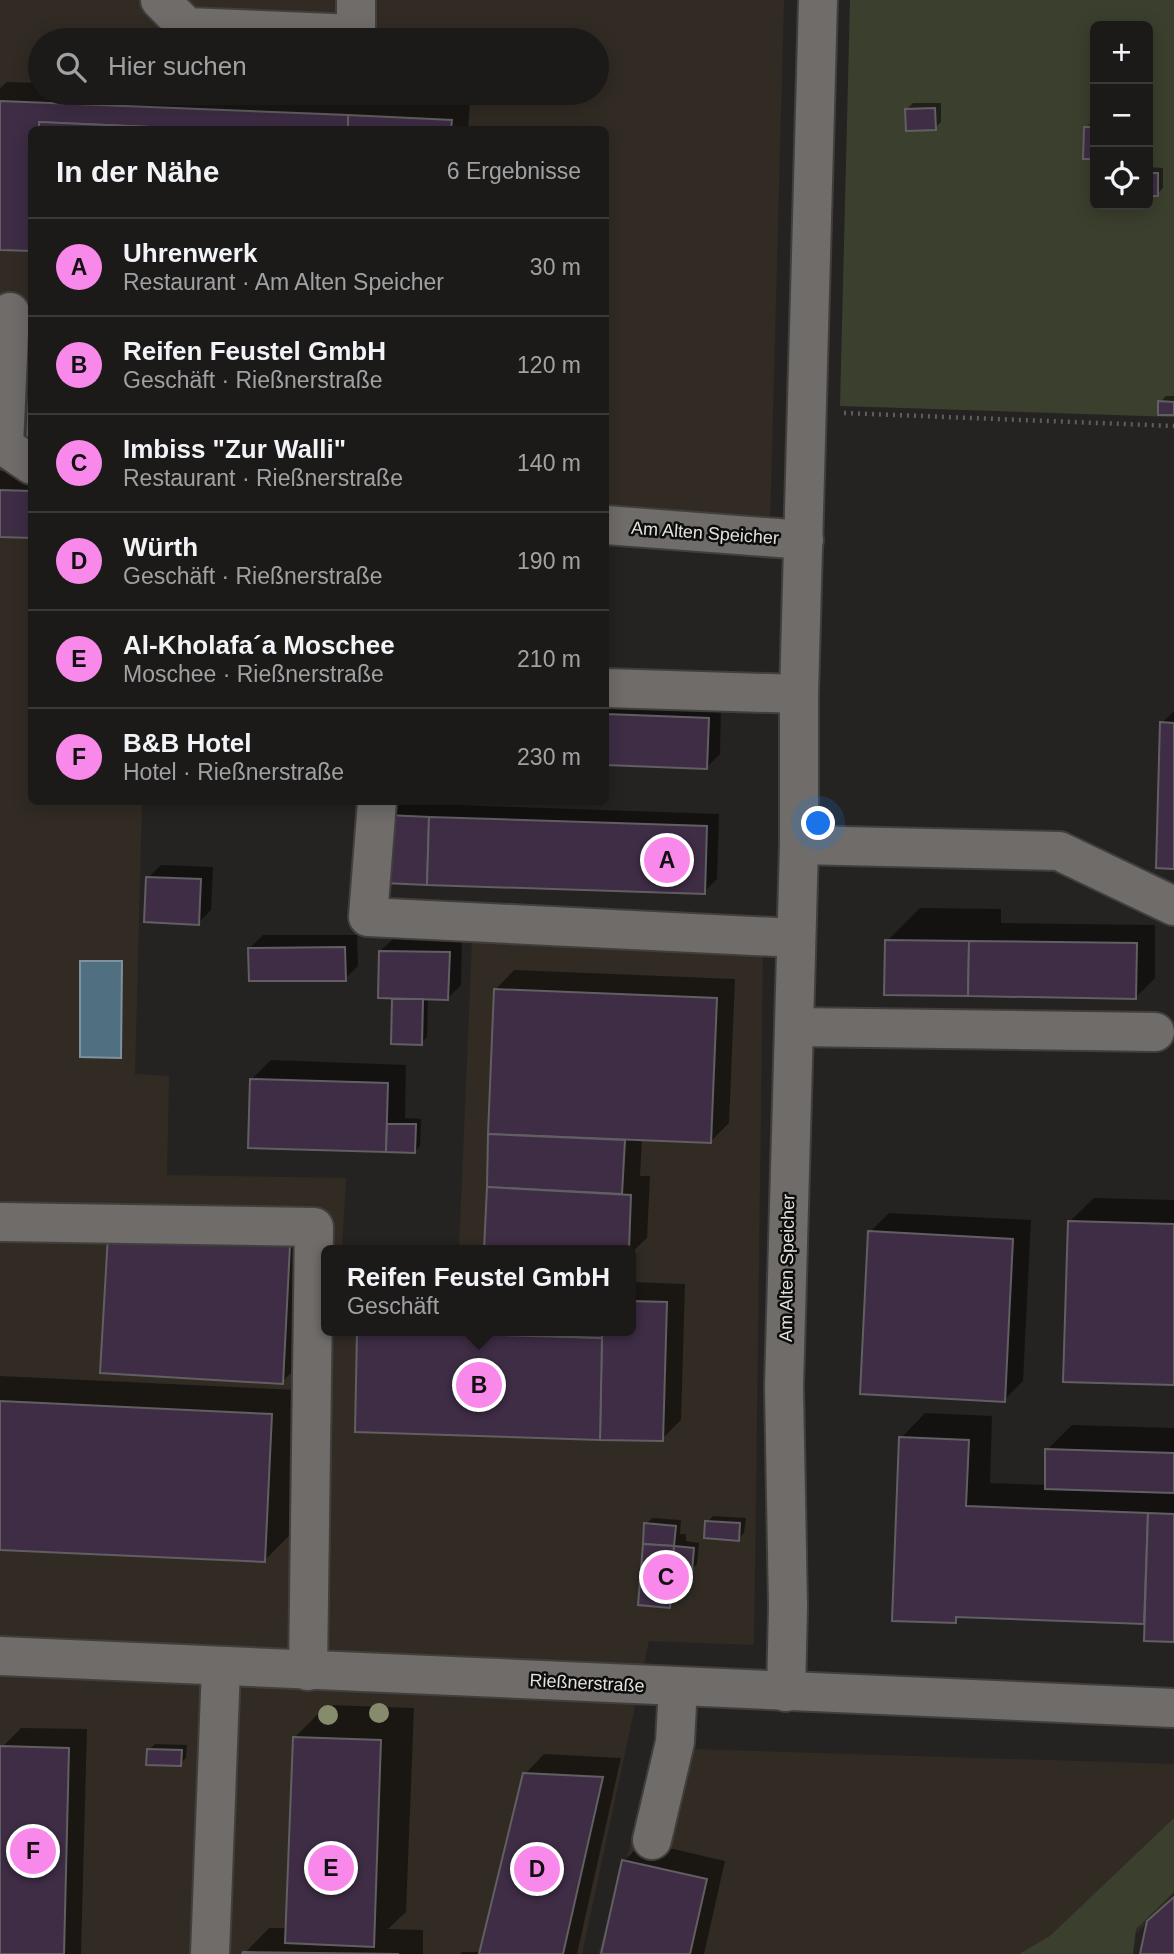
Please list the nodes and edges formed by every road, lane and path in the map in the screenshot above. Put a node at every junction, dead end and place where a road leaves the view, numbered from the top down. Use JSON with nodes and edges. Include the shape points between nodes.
{"nodes":[{"id":1,"x":160,"y":0,"type":"edge"},
{"id":2,"x":356,"y":0,"type":"edge"},
{"id":3,"x":818,"y":0,"type":"edge"},
{"id":4,"x":211,"y":28,"type":"edge"},
{"id":5,"x":356,"y":28,"type":"edge"},
{"id":6,"x":9,"y":312,"type":"dead end"},
{"id":7,"x":808,"y":412,"type":"junction"},
{"id":8,"x":1174,"y":426,"type":"edge"},
{"id":9,"x":28,"y":462,"type":"edge"},
{"id":10,"x":609,"y":525,"type":"edge"},
{"id":11,"x":804,"y":540,"type":"junction"},
{"id":12,"x":609,"y":688,"type":"edge"},
{"id":13,"x":799,"y":694,"type":"junction"},
{"id":14,"x":377,"y":805,"type":"edge"},
{"id":15,"x":799,"y":845,"type":"junction"},
{"id":16,"x":1174,"y":906,"type":"edge"},
{"id":17,"x":796,"y":938,"type":"junction"},
{"id":18,"x":794,"y":1027,"type":"junction"},
{"id":19,"x":1155,"y":1032,"type":"dead end"},
{"id":20,"x":0,"y":1222,"type":"edge"},
{"id":21,"x":0,"y":1656,"type":"edge"},
{"id":22,"x":221,"y":1667,"type":"junction"},
{"id":23,"x":308,"y":1671,"type":"junction"},
{"id":24,"x":678,"y":1687,"type":"junction"},
{"id":25,"x":786,"y":1692,"type":"junction"},
{"id":26,"x":1174,"y":1708,"type":"edge"},
{"id":27,"x":652,"y":1840,"type":"dead end"},
{"id":28,"x":210,"y":1954,"type":"edge"}],
"edges":[{"from":1,"to":4,"type":"street","via":[[187,27]]},
{"from":2,"to":5,"type":"street"},
{"from":3,"to":7,"type":"street","name":"Am Alten Speicher"},
{"from":6,"to":9,"type":"street","via":[[4,446]]},
{"from":7,"to":8,"type":"path"},
{"from":7,"to":11,"type":"street","name":"Am Alten Speicher"},
{"from":10,"to":11,"type":"street","name":"Am Alten Speicher"},
{"from":11,"to":13,"type":"street","name":"Am Alten Speicher"},
{"from":12,"to":13,"type":"street"},
{"from":13,"to":15,"type":"street","name":"Am Alten Speicher"},
{"from":14,"to":17,"type":"street","via":[[368,917]]},
{"from":15,"to":16,"type":"street","via":[[1059,851]]},
{"from":15,"to":17,"type":"street","name":"Am Alten Speicher"},
{"from":17,"to":18,"type":"street","name":"Am Alten Speicher"},
{"from":18,"to":19,"type":"street"},
{"from":18,"to":25,"type":"street","name":"Am Alten Speicher","via":[[784,1387]]},
{"from":20,"to":23,"type":"street","via":[[314,1227]]},
{"from":21,"to":22,"type":"street","name":"Rießnerstraße"},
{"from":22,"to":23,"type":"street","name":"Rießnerstraße"},
{"from":22,"to":28,"type":"street"},
{"from":23,"to":24,"type":"street","name":"Rießnerstraße"},
{"from":24,"to":25,"type":"street","name":"Rießnerstraße"},
{"from":24,"to":27,"type":"street","via":[[675,1742]]},
{"from":25,"to":26,"type":"street","name":"Rießnerstraße"}]}
